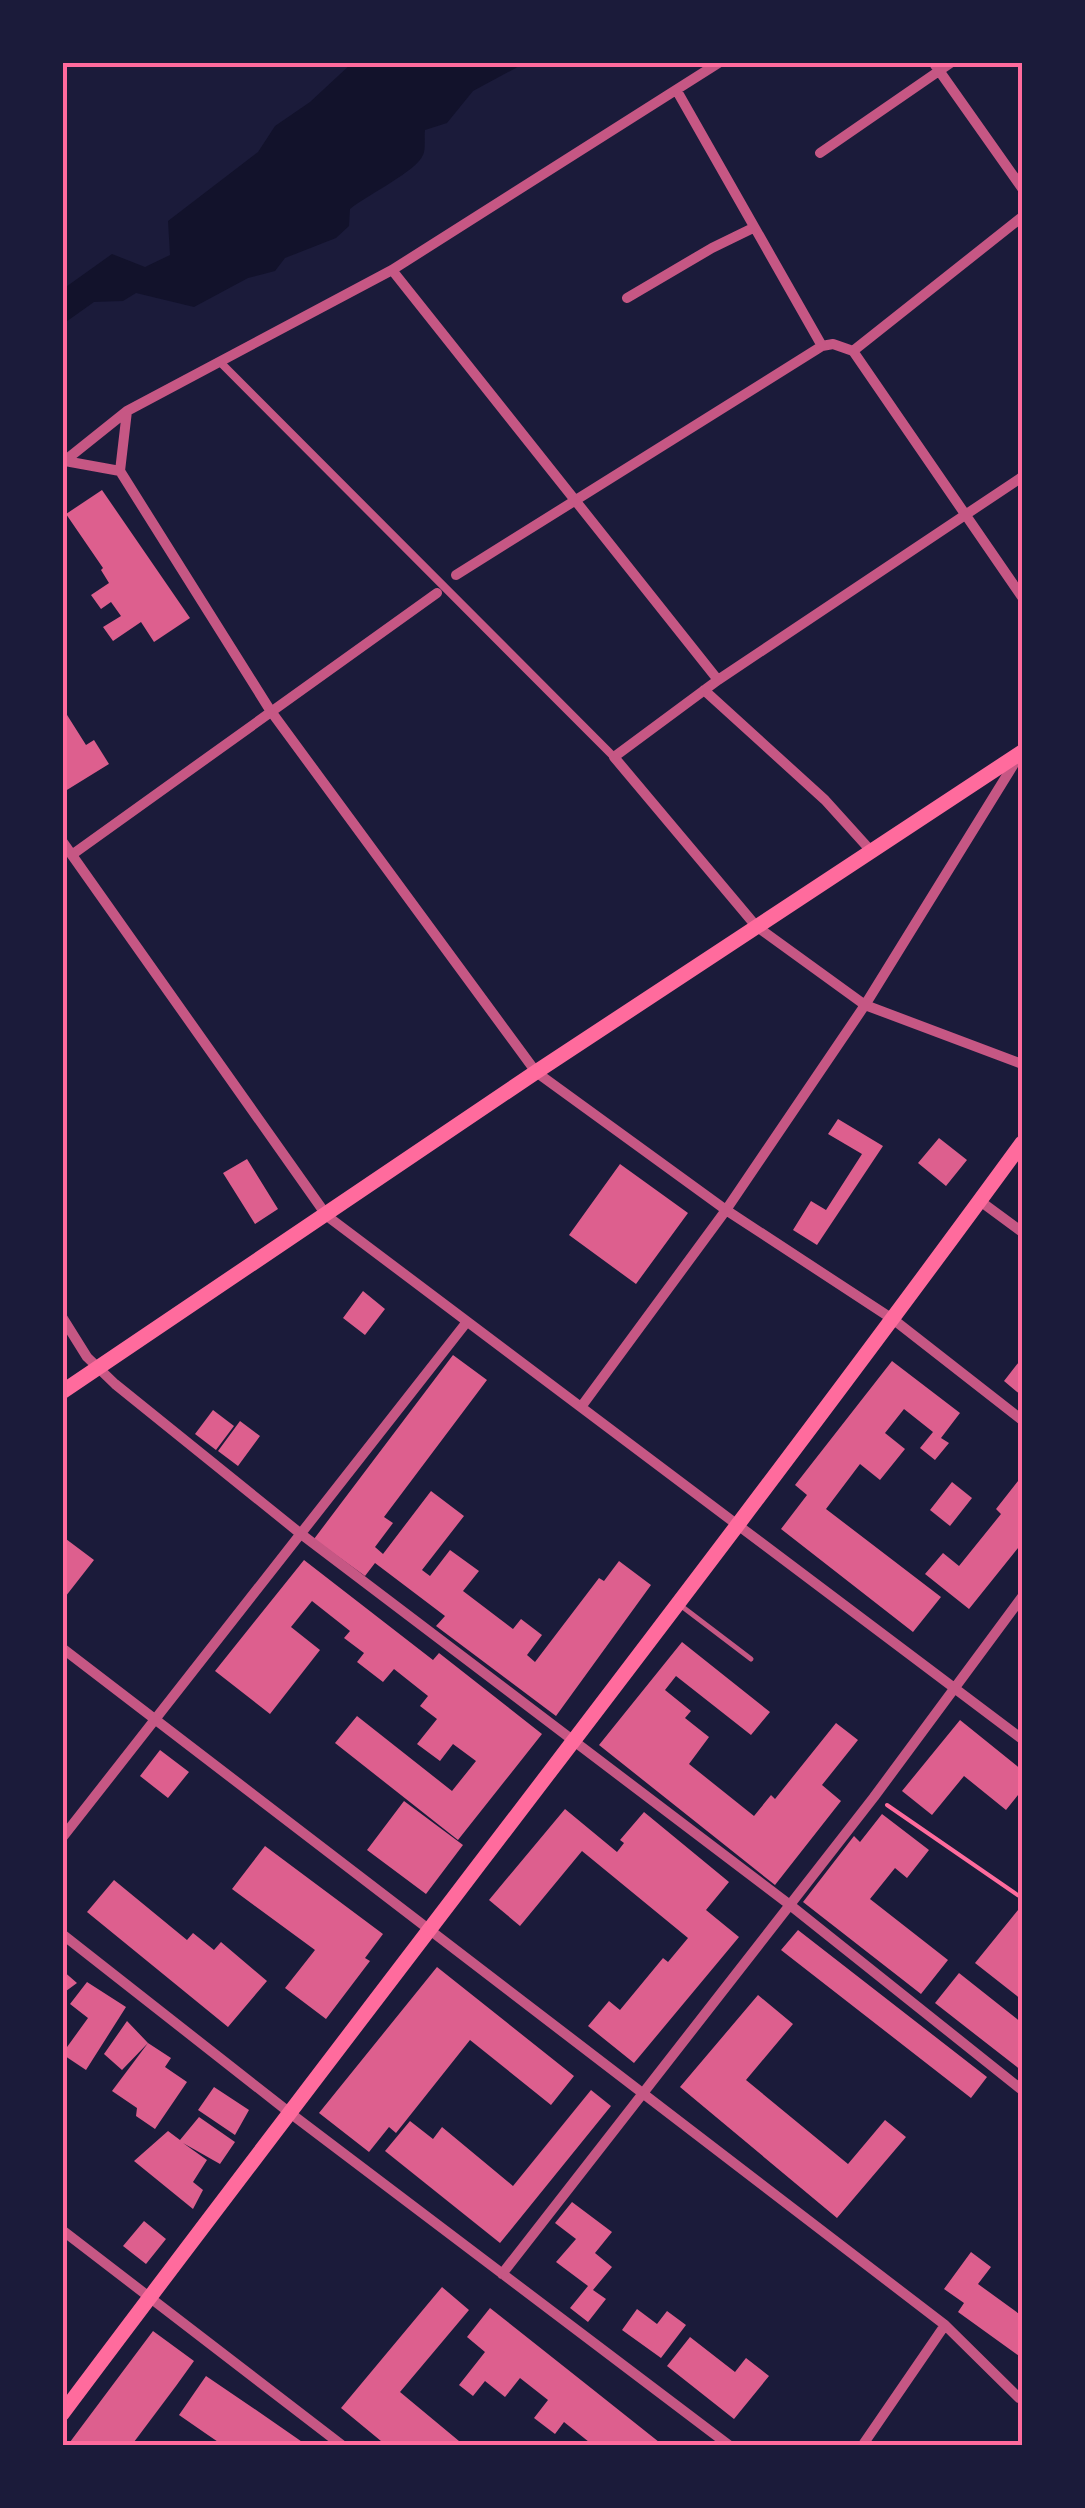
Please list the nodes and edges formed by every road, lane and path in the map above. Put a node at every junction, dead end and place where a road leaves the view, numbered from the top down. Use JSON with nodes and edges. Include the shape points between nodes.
{"nodes":[{"id":1,"x":720,"y":62,"type":"edge"},
{"id":2,"x":952,"y":62,"type":"edge"},
{"id":3,"x":936,"y":67,"type":"edge"},
{"id":4,"x":677,"y":91,"type":"junction"},
{"id":5,"x":820,"y":153,"type":"dead end"},
{"id":6,"x":1022,"y":188,"type":"edge"},
{"id":7,"x":1022,"y":218,"type":"edge"},
{"id":8,"x":753,"y":228,"type":"junction"},
{"id":9,"x":392,"y":270,"type":"junction"},
{"id":10,"x":626,"y":298,"type":"dead end"},
{"id":11,"x":822,"y":346,"type":"junction"},
{"id":12,"x":853,"y":351,"type":"junction"},
{"id":13,"x":220,"y":362,"type":"junction"},
{"id":14,"x":127,"y":411,"type":"junction"},
{"id":15,"x":64,"y":462,"type":"edge"},
{"id":16,"x":120,"y":471,"type":"junction"},
{"id":17,"x":1022,"y":477,"type":"edge"},
{"id":18,"x":576,"y":503,"type":"junction"},
{"id":19,"x":966,"y":515,"type":"junction"},
{"id":20,"x":456,"y":575,"type":"dead end"},
{"id":21,"x":437,"y":593,"type":"dead end"},
{"id":22,"x":1022,"y":597,"type":"edge"},
{"id":23,"x":718,"y":680,"type":"junction"},
{"id":24,"x":704,"y":690,"type":"junction"},
{"id":25,"x":270,"y":710,"type":"junction"},
{"id":26,"x":1022,"y":753,"type":"edge"},
{"id":27,"x":614,"y":757,"type":"junction"},
{"id":28,"x":62,"y":840,"type":"edge"},
{"id":29,"x":872,"y":852,"type":"junction"},
{"id":30,"x":73,"y":854,"type":"junction"},
{"id":31,"x":756,"y":926,"type":"junction"},
{"id":32,"x":865,"y":1005,"type":"junction"},
{"id":33,"x":1022,"y":1064,"type":"edge"},
{"id":34,"x":536,"y":1072,"type":"junction"},
{"id":35,"x":1022,"y":1143,"type":"edge"},
{"id":36,"x":980,"y":1202,"type":"junction"},
{"id":37,"x":726,"y":1210,"type":"junction"},
{"id":38,"x":326,"y":1216,"type":"junction"},
{"id":39,"x":1022,"y":1232,"type":"edge"},
{"id":40,"x":62,"y":1317,"type":"edge"},
{"id":41,"x":894,"y":1320,"type":"junction"},
{"id":42,"x":466,"y":1323,"type":"junction"},
{"id":43,"x":98,"y":1368,"type":"junction"},
{"id":44,"x":62,"y":1392,"type":"edge"},
{"id":45,"x":581,"y":1406,"type":"junction"},
{"id":46,"x":1022,"y":1420,"type":"edge"},
{"id":47,"x":738,"y":1524,"type":"junction"},
{"id":48,"x":301,"y":1534,"type":"junction"},
{"id":49,"x":1022,"y":1597,"type":"edge"},
{"id":50,"x":678,"y":1603,"type":"junction"},
{"id":51,"x":62,"y":1648,"type":"edge"},
{"id":52,"x":750,"y":1659,"type":"dead end"},
{"id":53,"x":954,"y":1688,"type":"junction"},
{"id":54,"x":153,"y":1720,"type":"junction"},
{"id":55,"x":1022,"y":1739,"type":"edge"},
{"id":56,"x":572,"y":1740,"type":"junction"},
{"id":57,"x":874,"y":1797,"type":"junction"},
{"id":58,"x":62,"y":1838,"type":"edge"},
{"id":59,"x":1022,"y":1898,"type":"edge"},
{"id":60,"x":790,"y":1906,"type":"junction"},
{"id":61,"x":429,"y":1928,"type":"junction"},
{"id":62,"x":62,"y":1934,"type":"edge"},
{"id":63,"x":1022,"y":2090,"type":"edge"},
{"id":64,"x":642,"y":2095,"type":"junction"},
{"id":65,"x":290,"y":2113,"type":"junction"},
{"id":66,"x":62,"y":2230,"type":"edge"},
{"id":67,"x":502,"y":2274,"type":"junction"},
{"id":68,"x":150,"y":2296,"type":"junction"},
{"id":69,"x":944,"y":2325,"type":"junction"},
{"id":70,"x":1020,"y":2398,"type":"dead end"},
{"id":71,"x":62,"y":2414,"type":"edge"},
{"id":72,"x":343,"y":2446,"type":"edge"},
{"id":73,"x":730,"y":2446,"type":"edge"},
{"id":74,"x":862,"y":2446,"type":"edge"}],
"edges":[{"from":1,"to":4,"type":"street"},
{"from":2,"to":3,"type":"street"},
{"from":3,"to":5,"type":"street"},
{"from":3,"to":6,"type":"street"},
{"from":4,"to":8,"type":"street"},
{"from":4,"to":9,"type":"street"},
{"from":7,"to":12,"type":"street"},
{"from":8,"to":10,"type":"street"},
{"from":8,"to":11,"type":"street"},
{"from":9,"to":13,"type":"street"},
{"from":9,"to":18,"type":"street"},
{"from":11,"to":12,"type":"street"},
{"from":11,"to":18,"type":"street"},
{"from":12,"to":19,"type":"street"},
{"from":13,"to":14,"type":"street"},
{"from":13,"to":27,"type":"street"},
{"from":14,"to":15,"type":"street"},
{"from":14,"to":16,"type":"street"},
{"from":15,"to":16,"type":"street"},
{"from":16,"to":25,"type":"street"},
{"from":17,"to":19,"type":"street"},
{"from":18,"to":20,"type":"street"},
{"from":18,"to":23,"type":"street"},
{"from":19,"to":22,"type":"street"},
{"from":19,"to":23,"type":"street"},
{"from":21,"to":25,"type":"street"},
{"from":23,"to":24,"type":"street"},
{"from":24,"to":27,"type":"street"},
{"from":24,"to":29,"type":"street"},
{"from":25,"to":30,"type":"street"},
{"from":25,"to":34,"type":"street"},
{"from":26,"to":29,"type":"main road"},
{"from":26,"to":32,"type":"street"},
{"from":27,"to":31,"type":"street"},
{"from":28,"to":30,"type":"street"},
{"from":29,"to":31,"type":"main road"},
{"from":30,"to":38,"type":"street"},
{"from":31,"to":32,"type":"street"},
{"from":31,"to":34,"type":"main road"},
{"from":32,"to":33,"type":"street"},
{"from":32,"to":37,"type":"street"},
{"from":34,"to":37,"type":"street"},
{"from":34,"to":38,"type":"main road"},
{"from":35,"to":36,"type":"main road"},
{"from":36,"to":39,"type":"street"},
{"from":36,"to":41,"type":"main road"},
{"from":37,"to":41,"type":"street"},
{"from":37,"to":45,"type":"street"},
{"from":38,"to":42,"type":"street"},
{"from":38,"to":43,"type":"main road"},
{"from":40,"to":43,"type":"street"},
{"from":41,"to":46,"type":"street"},
{"from":41,"to":47,"type":"main road"},
{"from":42,"to":45,"type":"street"},
{"from":42,"to":48,"type":"street"},
{"from":43,"to":44,"type":"main road"},
{"from":43,"to":48,"type":"street"},
{"from":45,"to":47,"type":"street"},
{"from":47,"to":50,"type":"main road"},
{"from":47,"to":53,"type":"street"},
{"from":48,"to":54,"type":"street"},
{"from":48,"to":56,"type":"street"},
{"from":49,"to":53,"type":"street"},
{"from":50,"to":52,"type":"lane"},
{"from":50,"to":56,"type":"main road"},
{"from":51,"to":54,"type":"street"},
{"from":53,"to":55,"type":"street"},
{"from":53,"to":57,"type":"street"},
{"from":54,"to":58,"type":"street"},
{"from":54,"to":61,"type":"street"},
{"from":56,"to":60,"type":"street"},
{"from":56,"to":61,"type":"main road"},
{"from":57,"to":59,"type":"path"},
{"from":57,"to":60,"type":"street"},
{"from":60,"to":63,"type":"street"},
{"from":60,"to":64,"type":"street"},
{"from":61,"to":64,"type":"street"},
{"from":61,"to":65,"type":"main road"},
{"from":62,"to":65,"type":"street"},
{"from":64,"to":67,"type":"street"},
{"from":64,"to":69,"type":"street"},
{"from":65,"to":67,"type":"street"},
{"from":65,"to":68,"type":"main road"},
{"from":66,"to":68,"type":"street"},
{"from":67,"to":73,"type":"street"},
{"from":68,"to":71,"type":"main road"},
{"from":68,"to":72,"type":"street"},
{"from":69,"to":70,"type":"street"},
{"from":69,"to":74,"type":"street"}]}
